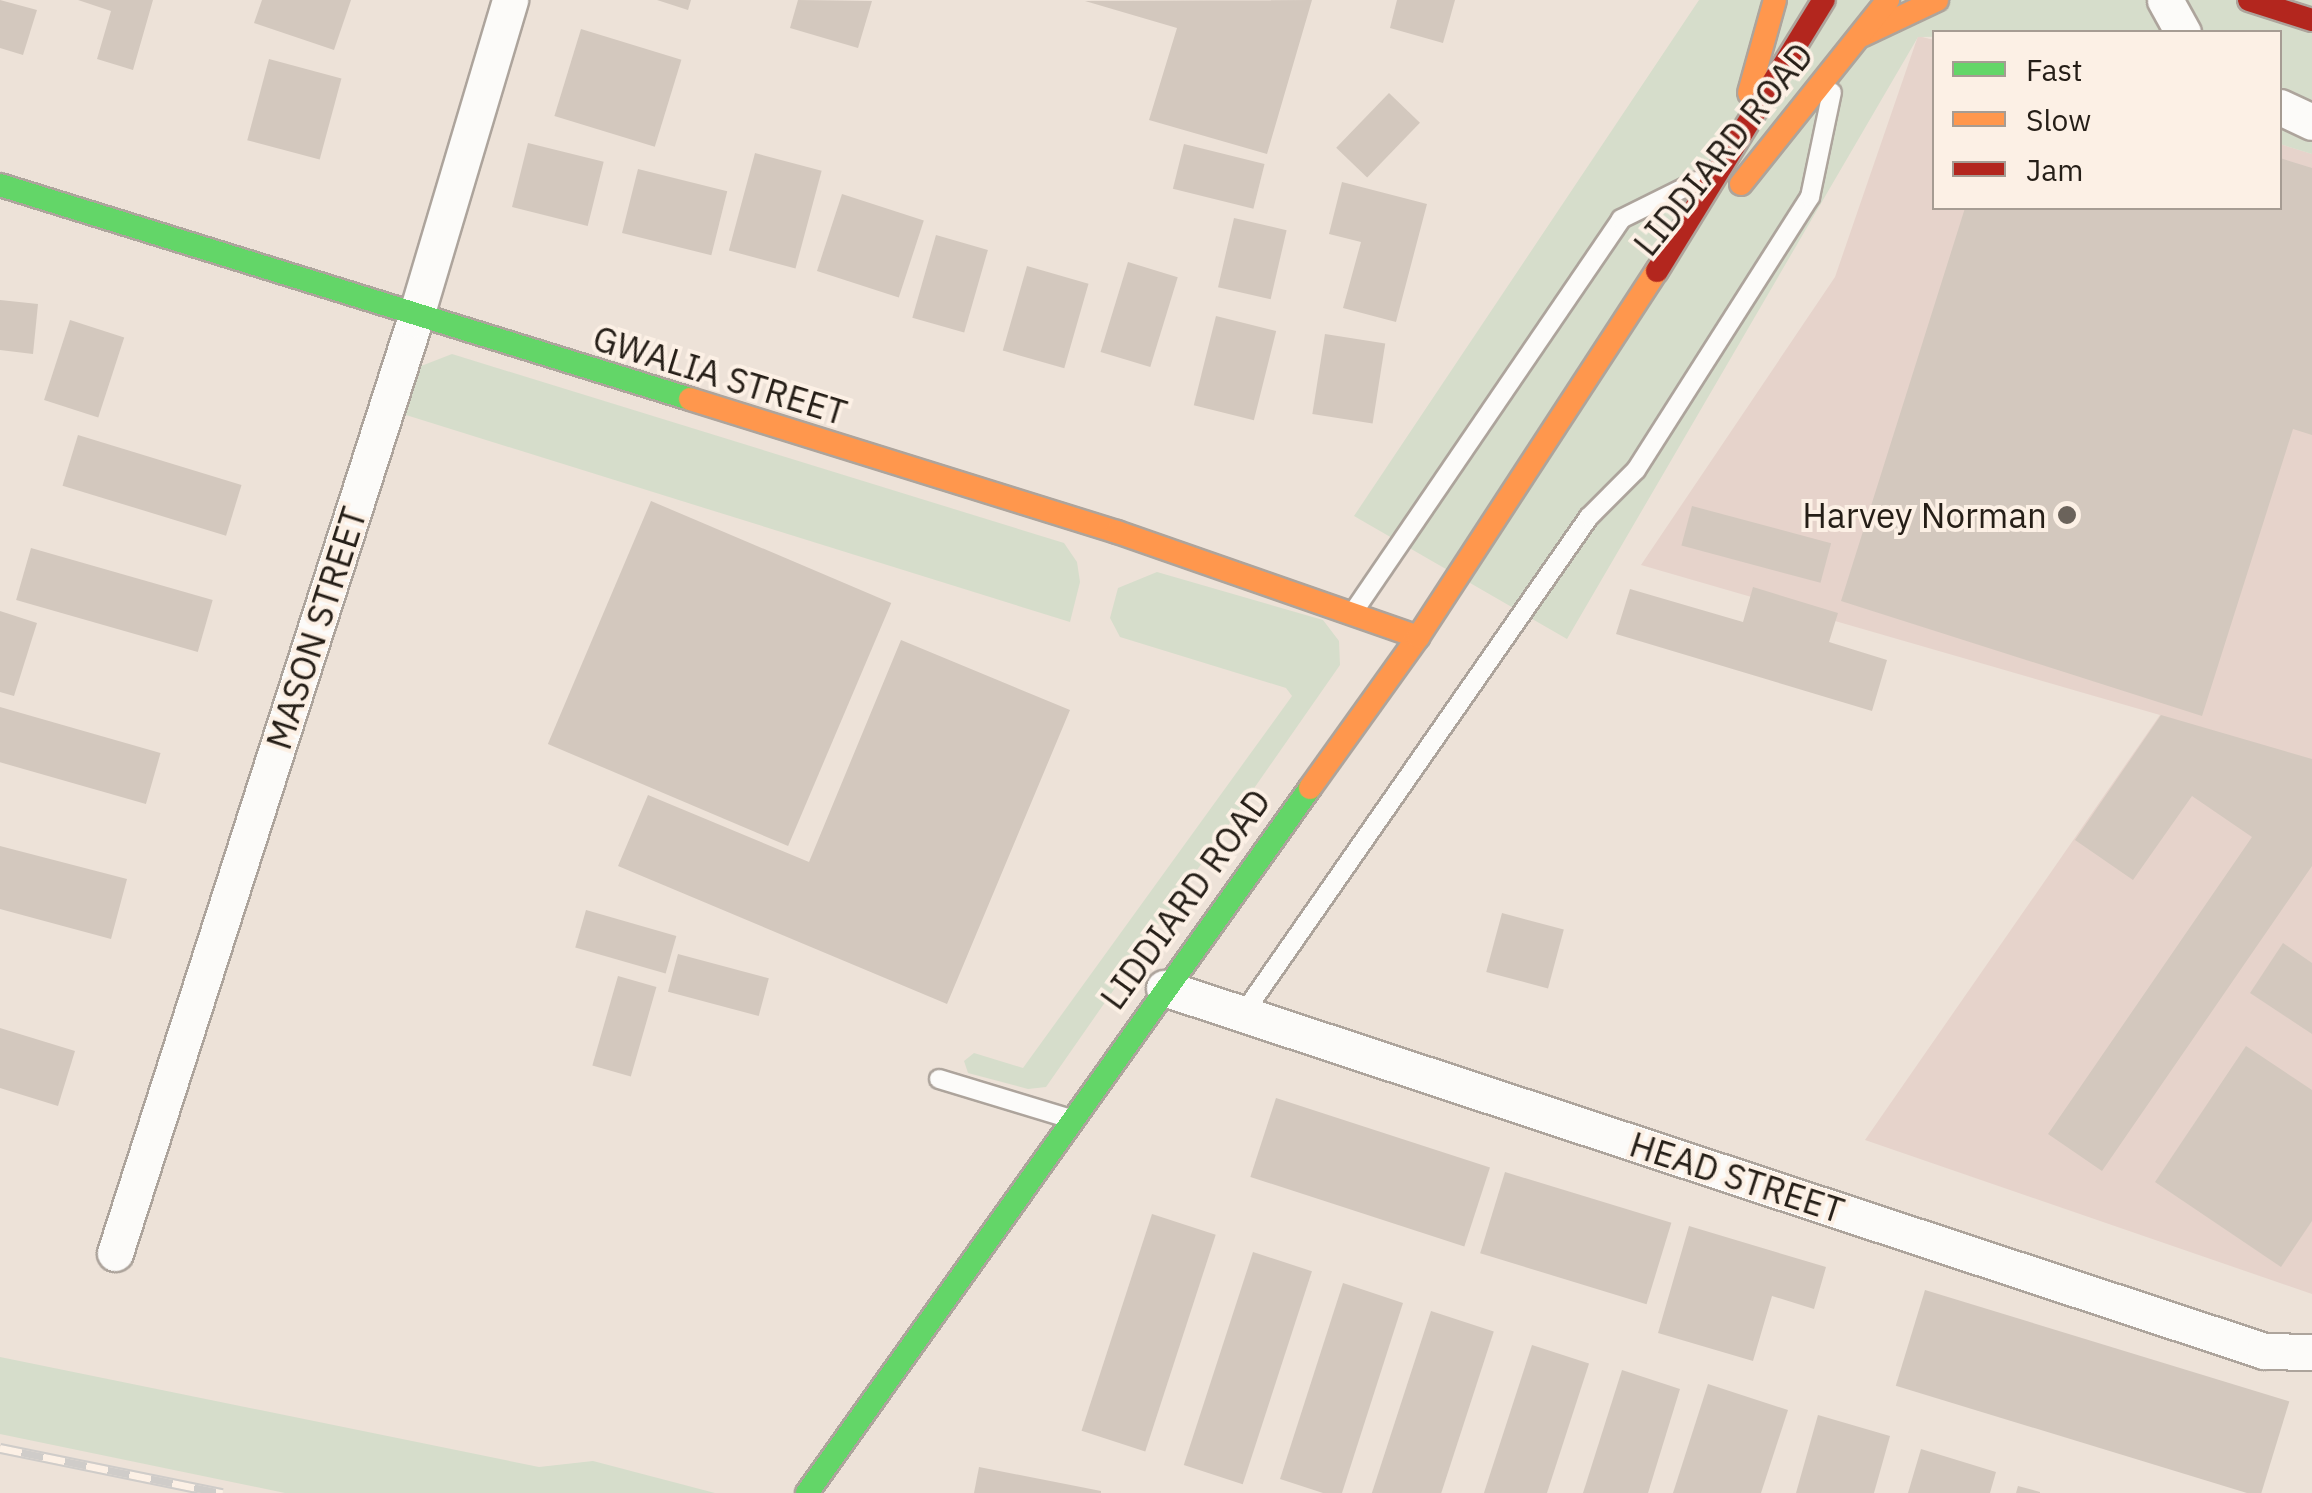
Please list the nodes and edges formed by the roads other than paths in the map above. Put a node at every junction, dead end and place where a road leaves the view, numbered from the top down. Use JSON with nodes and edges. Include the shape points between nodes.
{"nodes":[{"id":1,"x":510,"y":0,"type":"edge"},
{"id":2,"x":1775,"y":0,"type":"edge"},
{"id":3,"x":1824,"y":0,"type":"edge"},
{"id":4,"x":1888,"y":0,"type":"edge"},
{"id":5,"x":1937,"y":0,"type":"edge"},
{"id":6,"x":2165,"y":0,"type":"edge"},
{"id":7,"x":2249,"y":0,"type":"edge"},
{"id":8,"x":2312,"y":20,"type":"edge"},
{"id":9,"x":2182,"y":30,"type":"edge"},
{"id":10,"x":1858,"y":38,"type":"junction"},
{"id":11,"x":1831,"y":72,"type":"junction"},
{"id":12,"x":2282,"y":108,"type":"edge"},
{"id":13,"x":2312,"y":122,"type":"edge"},
{"id":14,"x":1723,"y":164,"type":"junction"},
{"id":15,"x":0,"y":185,"type":"edge"},
{"id":16,"x":415,"y":319,"type":"junction"},
{"id":17,"x":1614,"y":342,"type":"junction"},
{"id":18,"x":1352,"y":614,"type":"junction"},
{"id":19,"x":1418,"y":637,"type":"junction"},
{"id":20,"x":1164,"y":988,"type":"junction"},
{"id":21,"x":1242,"y":1014,"type":"junction"},
{"id":22,"x":938,"y":1078,"type":"dead end"},
{"id":23,"x":1071,"y":1119,"type":"junction"},
{"id":24,"x":115,"y":1253,"type":"dead end"},
{"id":25,"x":2312,"y":1352,"type":"edge"},
{"id":26,"x":807,"y":1493,"type":"edge"}],
"edges":[{"from":1,"to":16,"type":"street","name":"MASON STREET"},
{"from":2,"to":14,"type":"main road"},
{"from":3,"to":14,"type":"main road","name":"LIDDIARD ROAD"},
{"from":4,"to":10,"type":"main road","name":"LIDDIARD ROAD"},
{"from":5,"to":10,"type":"main road"},
{"from":6,"to":9,"type":"street"},
{"from":7,"to":8,"type":"main road"},
{"from":10,"to":11,"type":"main road","name":"LIDDIARD ROAD"},
{"from":11,"to":17,"type":"main road","name":"LIDDIARD ROAD"},
{"from":11,"to":21,"type":"lane","via":[[1810,197],[1636,470],[1589,516]]},
{"from":12,"to":13,"type":"street"},
{"from":14,"to":17,"type":"main road","name":"LIDDIARD ROAD"},
{"from":14,"to":18,"type":"lane","via":[[1621,219]]},
{"from":15,"to":16,"type":"main road","name":"GWALIA STREET"},
{"from":16,"to":18,"type":"main road","name":"GWALIA STREET","via":[[1117,532]]},
{"from":16,"to":24,"type":"street","name":"MASON STREET"},
{"from":17,"to":19,"type":"main road","name":"LIDDIARD ROAD"},
{"from":18,"to":19,"type":"main road","name":"GWALIA STREET"},
{"from":19,"to":20,"type":"main road","name":"LIDDIARD ROAD"},
{"from":20,"to":21,"type":"street","name":"HEAD STREET"},
{"from":20,"to":23,"type":"main road","name":"LIDDIARD ROAD"},
{"from":21,"to":25,"type":"street","name":"HEAD STREET","via":[[2264,1351]]},
{"from":22,"to":23,"type":"lane"},
{"from":23,"to":26,"type":"main road","name":"LIDDIARD ROAD"}]}
